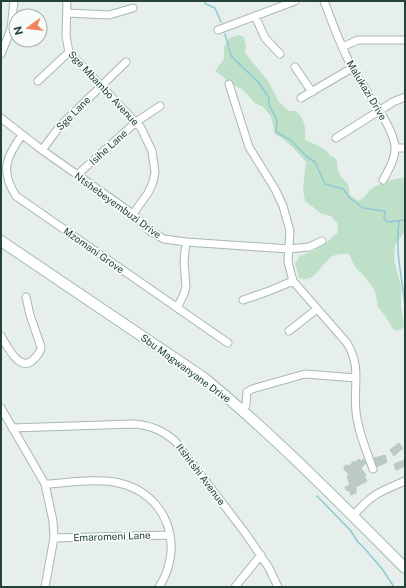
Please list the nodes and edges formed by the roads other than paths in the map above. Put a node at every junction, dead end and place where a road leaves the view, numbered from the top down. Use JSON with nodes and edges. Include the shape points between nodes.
{"nodes":[{"id":1,"x":14,"y":1,"type":"edge"},
{"id":2,"x":67,"y":1,"type":"edge"},
{"id":3,"x":295,"y":1,"type":"edge"},
{"id":4,"x":324,"y":1,"type":"edge"},
{"id":5,"x":133,"y":8,"type":"dead end"},
{"id":6,"x":67,"y":13,"type":"junction"},
{"id":7,"x":256,"y":16,"type":"junction"},
{"id":8,"x":218,"y":30,"type":"dead end"},
{"id":9,"x":405,"y":40,"type":"edge"},
{"id":10,"x":342,"y":47,"type":"junction"},
{"id":11,"x":69,"y":52,"type":"junction"},
{"id":12,"x":1,"y":54,"type":"edge"},
{"id":13,"x":280,"y":54,"type":"dead end"},
{"id":14,"x":126,"y":62,"type":"dead end"},
{"id":15,"x":295,"y":67,"type":"dead end"},
{"id":16,"x":352,"y":68,"type":"junction"},
{"id":17,"x":38,"y":81,"type":"dead end"},
{"id":18,"x":229,"y":84,"type":"dead end"},
{"id":19,"x":102,"y":86,"type":"junction"},
{"id":20,"x":312,"y":92,"type":"junction"},
{"id":21,"x":405,"y":97,"type":"edge"},
{"id":22,"x":301,"y":98,"type":"dead end"},
{"id":23,"x":160,"y":106,"type":"dead end"},
{"id":24,"x":379,"y":111,"type":"junction"},
{"id":25,"x":1,"y":118,"type":"edge"},
{"id":26,"x":136,"y":122,"type":"junction"},
{"id":27,"x":22,"y":135,"type":"junction"},
{"id":28,"x":336,"y":138,"type":"dead end"},
{"id":29,"x":395,"y":148,"type":"junction"},
{"id":30,"x":405,"y":148,"type":"edge"},
{"id":31,"x":42,"y":150,"type":"junction"},
{"id":32,"x":3,"y":168,"type":"edge"},
{"id":33,"x":77,"y":175,"type":"junction"},
{"id":34,"x":383,"y":180,"type":"dead end"},
{"id":35,"x":133,"y":214,"type":"junction"},
{"id":36,"x":1,"y":241,"type":"edge"},
{"id":37,"x":322,"y":241,"type":"dead end"},
{"id":38,"x":186,"y":242,"type":"junction"},
{"id":39,"x":289,"y":249,"type":"junction"},
{"id":40,"x":293,"y":281,"type":"junction"},
{"id":41,"x":26,"y":297,"type":"dead end"},
{"id":42,"x":243,"y":300,"type":"dead end"},
{"id":43,"x":177,"y":308,"type":"junction"},
{"id":44,"x":317,"y":309,"type":"junction"},
{"id":45,"x":289,"y":331,"type":"dead end"},
{"id":46,"x":1,"y":336,"type":"edge"},
{"id":47,"x":228,"y":343,"type":"dead end"},
{"id":48,"x":356,"y":378,"type":"junction"},
{"id":49,"x":1,"y":408,"type":"edge"},
{"id":50,"x":243,"y":412,"type":"junction"},
{"id":51,"x":12,"y":428,"type":"junction"},
{"id":52,"x":373,"y":469,"type":"dead end"},
{"id":53,"x":405,"y":481,"type":"edge"},
{"id":54,"x":45,"y":484,"type":"junction"},
{"id":55,"x":353,"y":516,"type":"junction"},
{"id":56,"x":170,"y":535,"type":"junction"},
{"id":57,"x":54,"y":538,"type":"junction"},
{"id":58,"x":261,"y":555,"type":"junction"},
{"id":59,"x":405,"y":568,"type":"edge"},
{"id":60,"x":45,"y":587,"type":"edge"},
{"id":61,"x":159,"y":587,"type":"edge"},
{"id":62,"x":235,"y":587,"type":"edge"},
{"id":63,"x":278,"y":587,"type":"edge"}],
"edges":[{"from":1,"to":12,"type":"street","via":[[11,29]]},
{"from":2,"to":6,"type":"street","name":"Sge Mbambo Avenue"},
{"from":3,"to":7,"type":"street"},
{"from":4,"to":10,"type":"street","name":"Malukazi Drive"},
{"from":5,"to":6,"type":"street","via":[[109,15]]},
{"from":6,"to":11,"type":"street","name":"Sge Mbambo Avenue","via":[[66,36]]},
{"from":7,"to":8,"type":"street"},
{"from":7,"to":13,"type":"street","via":[[265,38]]},
{"from":9,"to":10,"type":"street","via":[[358,40]]},
{"from":10,"to":16,"type":"street","name":"Malukazi Drive"},
{"from":11,"to":17,"type":"street"},
{"from":11,"to":19,"type":"street","name":"Sge Mbambo Avenue"},
{"from":14,"to":19,"type":"street","name":"Sge Lane"},
{"from":15,"to":20,"type":"street"},
{"from":16,"to":20,"type":"street"},
{"from":16,"to":24,"type":"street","name":"Malukazi Drive"},
{"from":18,"to":39,"type":"street","via":[[249,147],[284,206],[290,231]]},
{"from":19,"to":26,"type":"street","name":"Sge Mbambo Avenue"},
{"from":19,"to":31,"type":"street","name":"Sge Lane","via":[[60,126]]},
{"from":20,"to":22,"type":"street"},
{"from":21,"to":24,"type":"street"},
{"from":23,"to":26,"type":"street","name":"Isihe Lane"},
{"from":24,"to":28,"type":"street"},
{"from":24,"to":29,"type":"street","name":"Malukazi Drive","via":[[392,134]]},
{"from":25,"to":27,"type":"street","name":"Ntshebeyembuzi Drive"},
{"from":26,"to":33,"type":"street","name":"Isihe Lane"},
{"from":26,"to":35,"type":"street","name":"Sge Mbambo Avenue","via":[[152,151],[155,172],[148,193]]},
{"from":27,"to":31,"type":"street","name":"Ntshebeyembuzi Drive"},
{"from":27,"to":32,"type":"street","name":"Mzomani Grove","via":[[11,150]]},
{"from":29,"to":30,"type":"street"},
{"from":29,"to":34,"type":"street"},
{"from":31,"to":33,"type":"street","name":"Ntshebeyembuzi Drive"},
{"from":32,"to":43,"type":"street","name":"Mzomani Grove","via":[[10,188],[16,196]]},
{"from":33,"to":35,"type":"street","name":"Ntshebeyembuzi Drive"},
{"from":35,"to":38,"type":"street","name":"Ntshebeyembuzi Drive","via":[[158,236]]},
{"from":36,"to":50,"type":"main road","name":"Sbu Magwanyane Drive","via":[[204,378]]},
{"from":37,"to":39,"type":"street","name":"Ntshebeyembuzi Drive","via":[[309,247]]},
{"from":38,"to":39,"type":"street","name":"Ntshebeyembuzi Drive"},
{"from":38,"to":43,"type":"street","via":[[186,287]]},
{"from":39,"to":40,"type":"street","via":[[288,262]]},
{"from":40,"to":42,"type":"street"},
{"from":40,"to":44,"type":"street"},
{"from":41,"to":46,"type":"street","via":[[41,351],[29,363],[21,363]]},
{"from":43,"to":47,"type":"street","name":"Mzomani Grove"},
{"from":44,"to":45,"type":"street"},
{"from":44,"to":48,"type":"street","via":[[350,348],[356,366]]},
{"from":48,"to":50,"type":"street","via":[[305,374],[252,388],[247,392]]},
{"from":48,"to":52,"type":"street","via":[[357,420]]},
{"from":49,"to":51,"type":"street"},
{"from":50,"to":55,"type":"main road","name":"Sbu Magwanyane Drive"},
{"from":51,"to":54,"type":"street"},
{"from":51,"to":58,"type":"street","name":"Itshitshi Avenue","via":[[133,424],[156,428],[175,441]]},
{"from":53,"to":55,"type":"street","via":[[375,494]]},
{"from":54,"to":56,"type":"street","via":[[107,481],[131,486],[143,492],[160,510],[167,522]]},
{"from":54,"to":57,"type":"street"},
{"from":55,"to":59,"type":"main road","name":"Sbu Magwanyane Drive"},
{"from":56,"to":57,"type":"street","name":"Emaromeni Lane"},
{"from":56,"to":61,"type":"street","via":[[171,560]]},
{"from":57,"to":60,"type":"street"},
{"from":58,"to":62,"type":"street"},
{"from":58,"to":63,"type":"street","name":"Itshitshi Avenue"}]}
